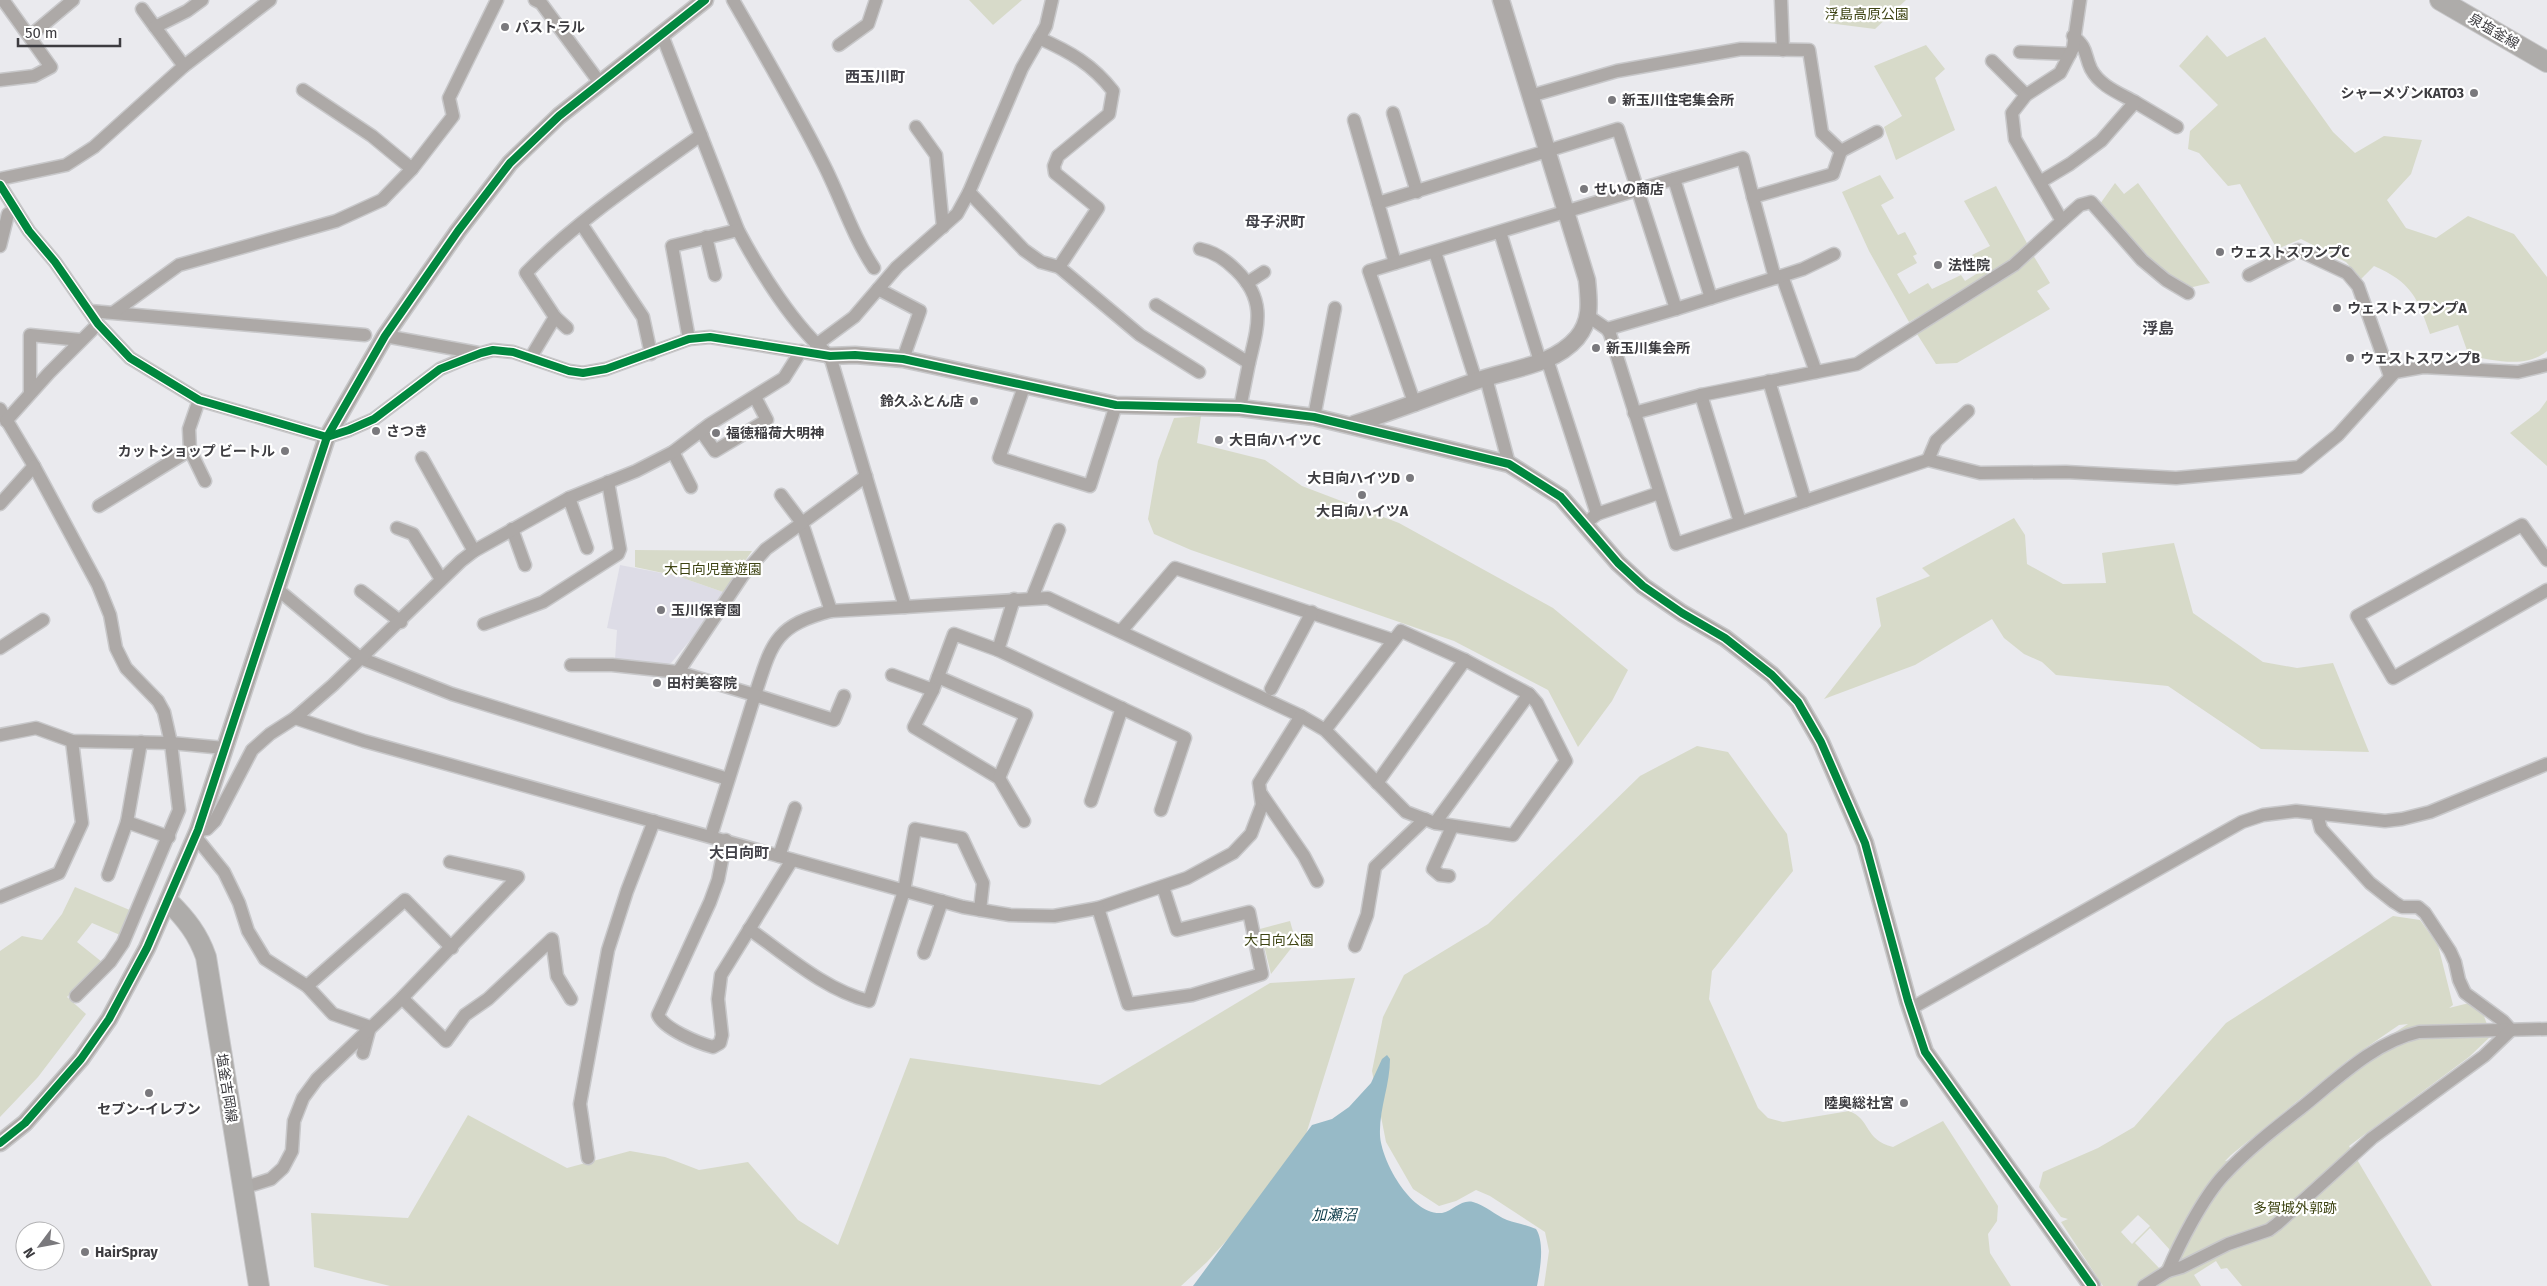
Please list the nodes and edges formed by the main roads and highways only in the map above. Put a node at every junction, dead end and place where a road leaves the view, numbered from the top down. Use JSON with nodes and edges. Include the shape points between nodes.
{"nodes":[{"id":1,"x":2440,"y":0,"type":"edge"},
{"id":2,"x":2467,"y":7,"type":"edge"},
{"id":3,"x":2547,"y":62,"type":"edge"},
{"id":4,"x":169,"y":902,"type":"road end"},
{"id":5,"x":259,"y":1286,"type":"edge"}],
"edges":[{"from":1,"to":2,"type":"main road","name":"泉塩釜線"},
{"from":2,"to":3,"type":"main road","name":"泉塩釜線"},
{"from":4,"to":5,"type":"main road","name":"塩釜吉岡線","via":[[199,938],[206,957]]}]}
